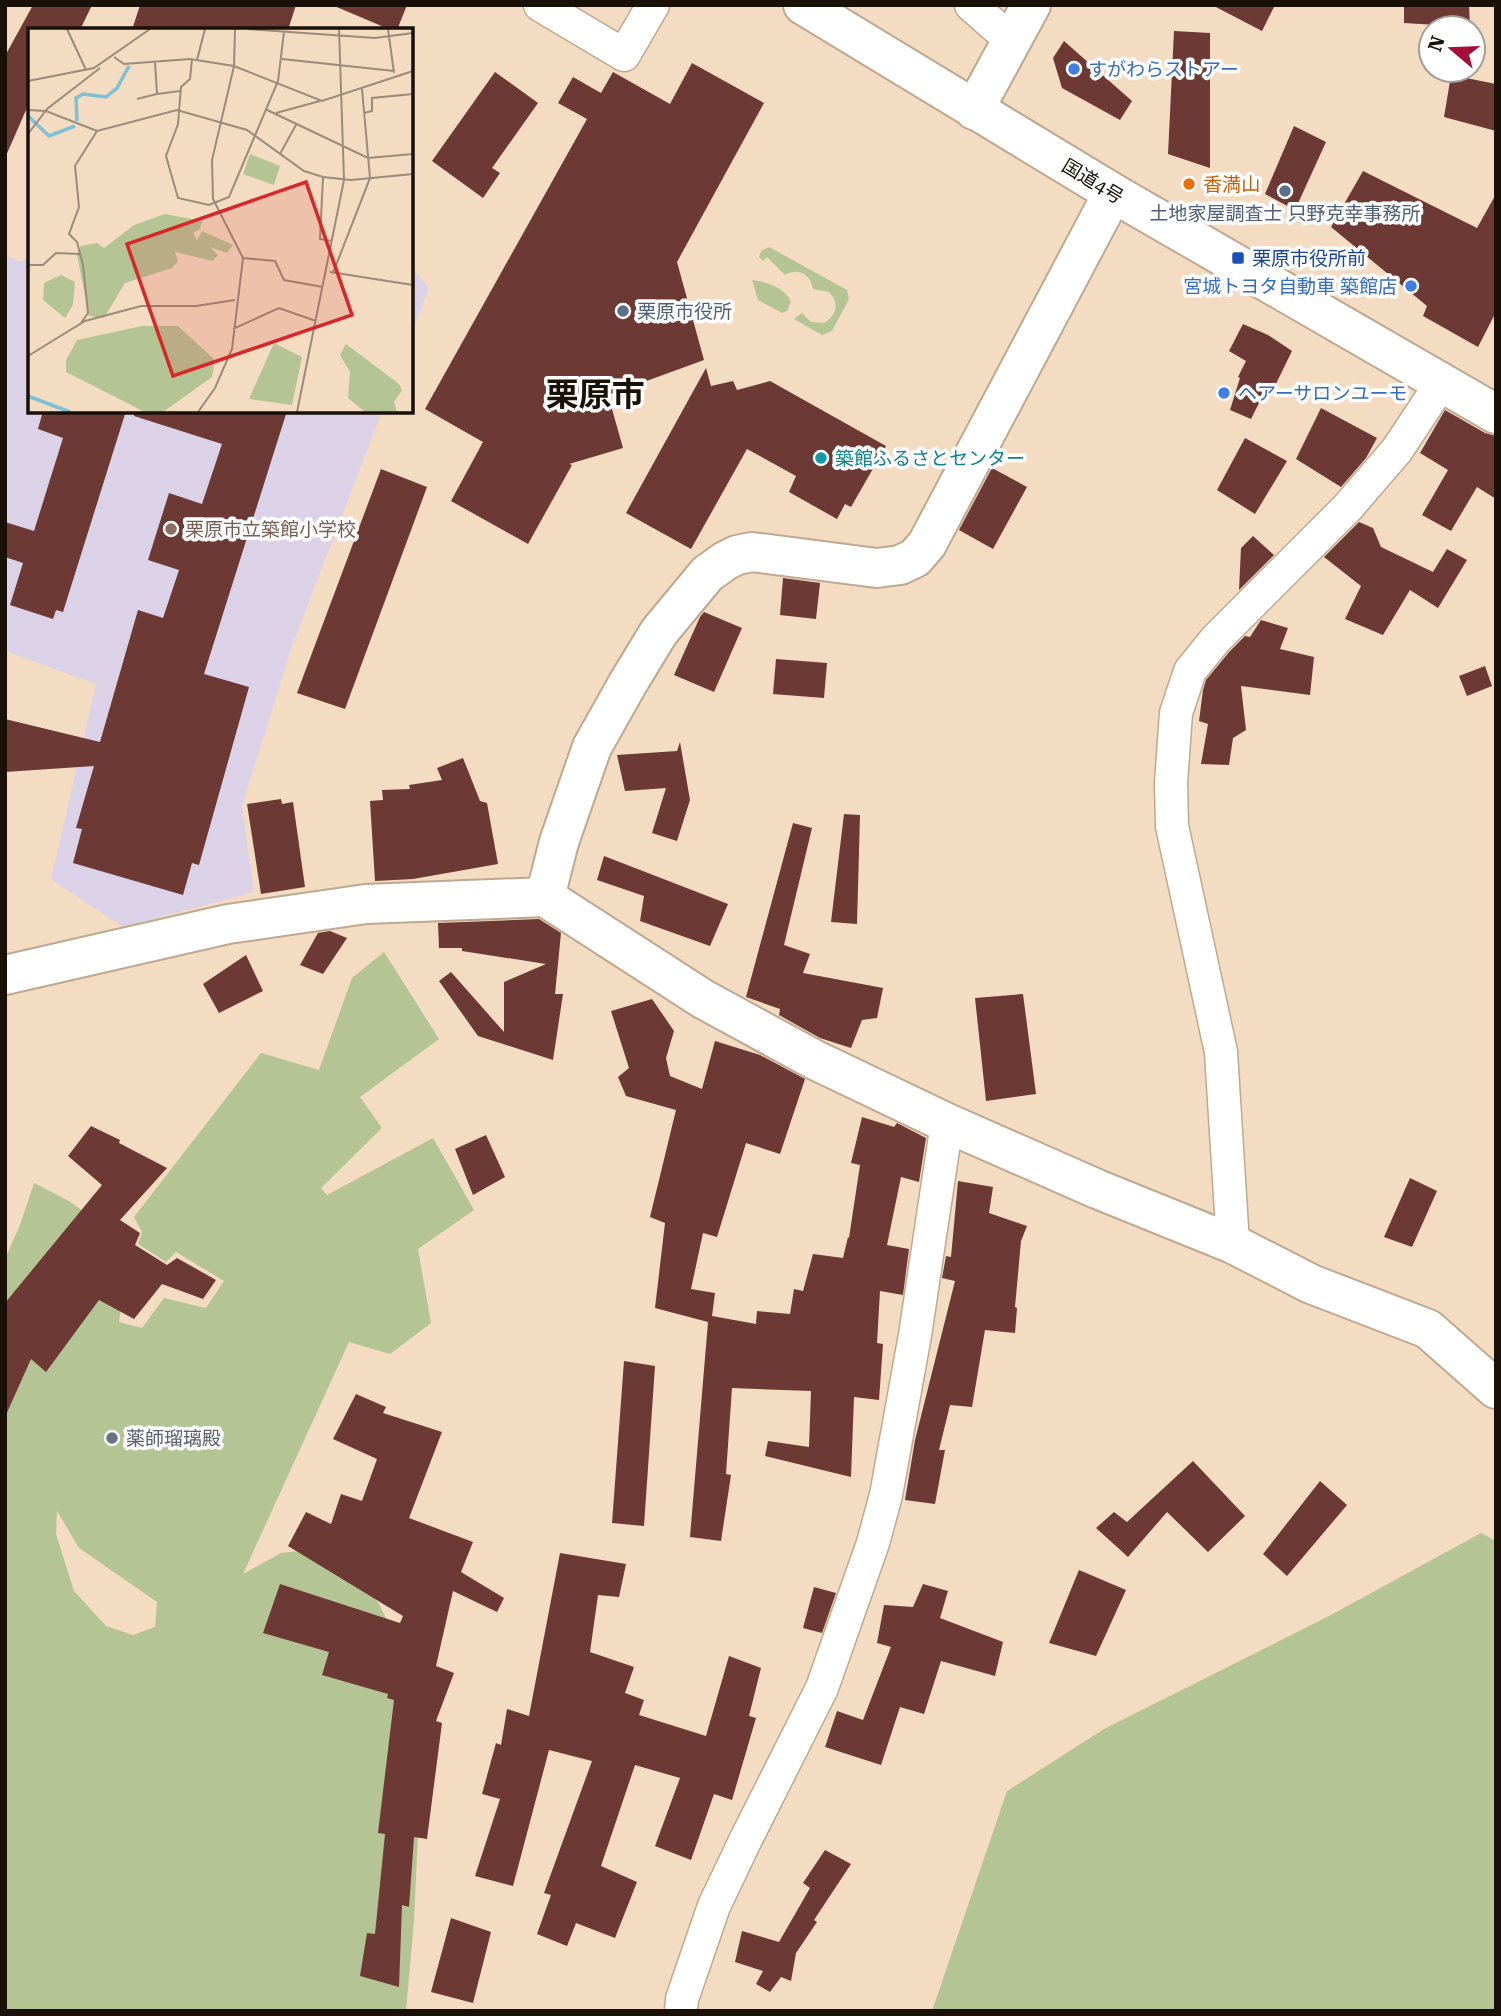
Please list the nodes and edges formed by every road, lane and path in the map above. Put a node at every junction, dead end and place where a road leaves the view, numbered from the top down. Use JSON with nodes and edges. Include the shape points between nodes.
{"nodes":[{"id":1,"x":540,"y":5,"type":"edge"},
{"id":2,"x":653,"y":5,"type":"edge"},
{"id":3,"x":803,"y":5,"type":"edge"},
{"id":4,"x":971,"y":5,"type":"edge"},
{"id":5,"x":1031,"y":5,"type":"edge"},
{"id":6,"x":1012,"y":41,"type":"junction"},
{"id":7,"x":974,"y":110,"type":"junction"},
{"id":8,"x":1114,"y":193,"type":"junction"},
{"id":9,"x":1442,"y":382,"type":"junction"},
{"id":10,"x":1496,"y":414,"type":"edge"},
{"id":11,"x":545,"y":897,"type":"junction"},
{"id":12,"x":5,"y":975,"type":"edge"},
{"id":13,"x":947,"y":1124,"type":"junction"},
{"id":14,"x":1233,"y":1244,"type":"junction"},
{"id":15,"x":1496,"y":1390,"type":"edge"},
{"id":16,"x":681,"y":2011,"type":"edge"}],
"edges":[{"from":1,"to":2,"type":"street","via":[[624,55]]},
{"from":3,"to":7,"type":"main road","name":"国道4号"},
{"from":4,"to":6,"type":"street"},
{"from":5,"to":6,"type":"main road"},
{"from":6,"to":7,"type":"main road"},
{"from":7,"to":8,"type":"main road","name":"国道4号"},
{"from":8,"to":9,"type":"main road","name":"国道4号"},
{"from":8,"to":11,"type":"main road","via":[[927,544],[915,558],[877,568],[752,552],[725,561],[692,591],[659,632],[592,747]]},
{"from":9,"to":10,"type":"main road","name":"国道4号"},
{"from":9,"to":14,"type":"street","via":[[1397,450],[1348,507],[1190,671],[1176,713],[1172,826],[1221,1052]]},
{"from":11,"to":12,"type":"main road","via":[[366,904],[228,924]]},
{"from":11,"to":13,"type":"main road","via":[[703,999]]},
{"from":13,"to":14,"type":"main road"},
{"from":13,"to":16,"type":"street","via":[[915,1335],[873,1543],[822,1688],[714,1906]]},
{"from":14,"to":15,"type":"main road","via":[[1311,1284],[1428,1329]]}]}
